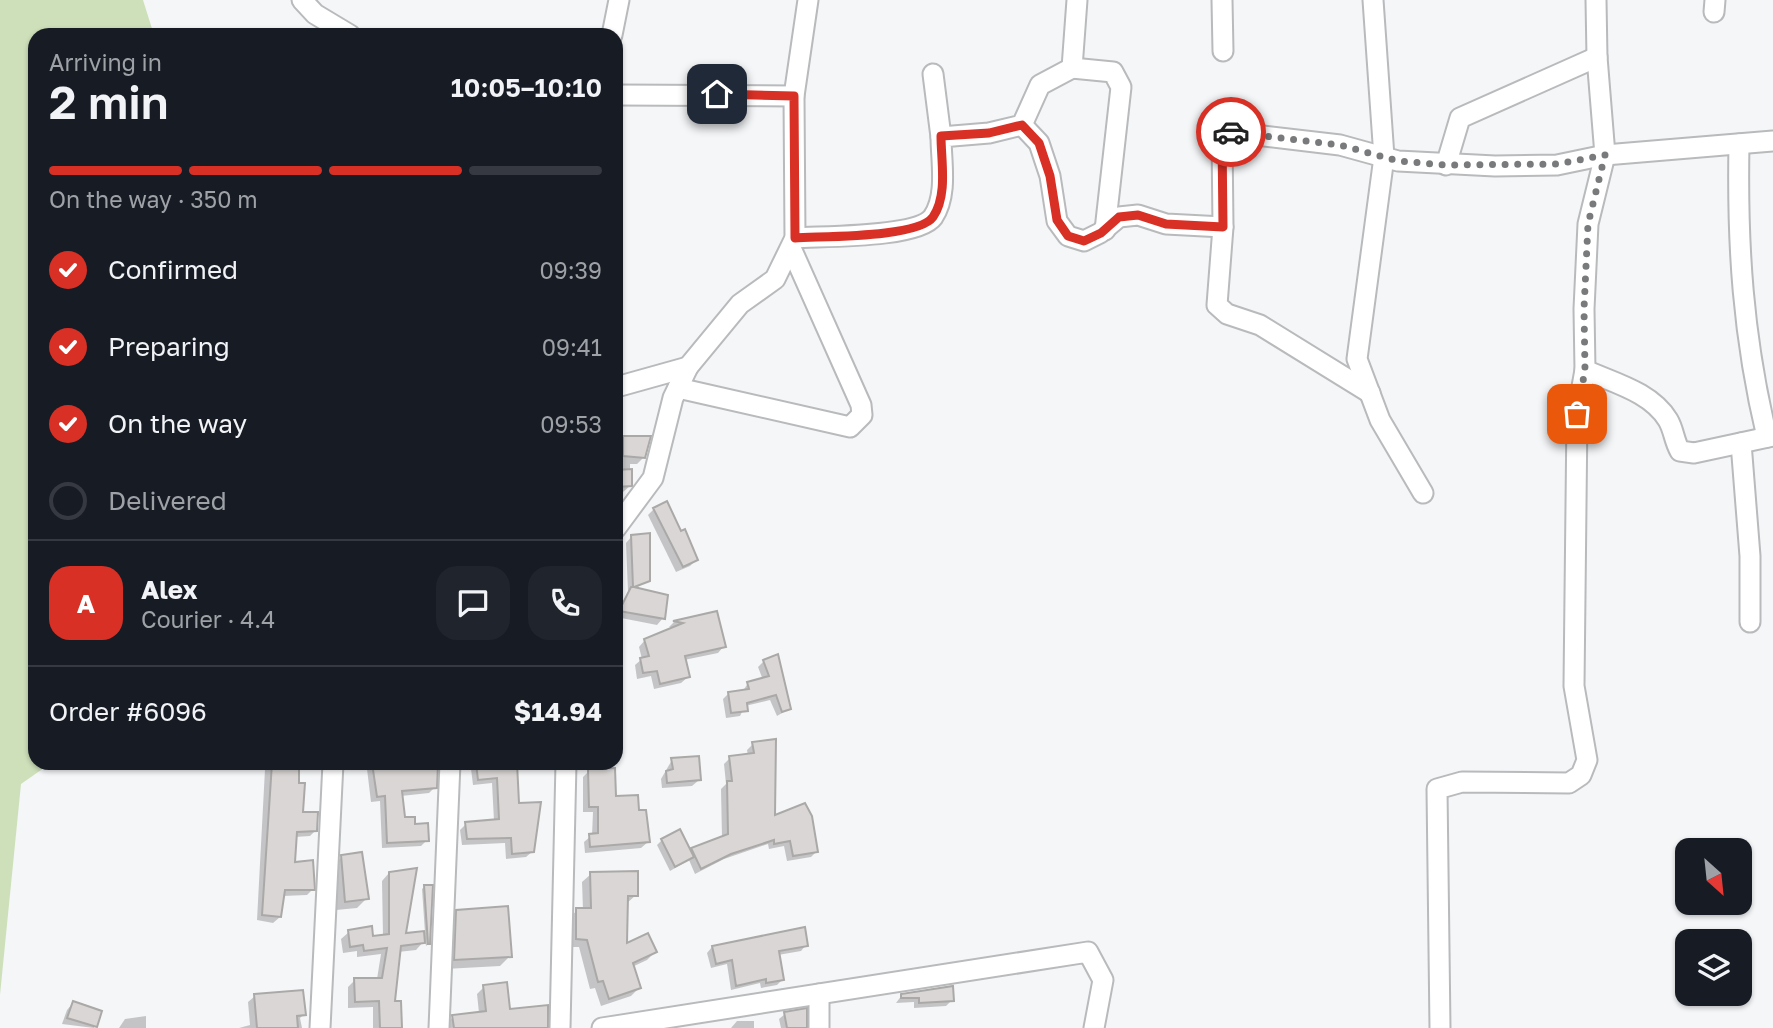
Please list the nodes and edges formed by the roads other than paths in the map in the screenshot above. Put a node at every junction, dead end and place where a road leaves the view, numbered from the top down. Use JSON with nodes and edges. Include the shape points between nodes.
{"nodes":[{"id":1,"x":302,"y":0,"type":"edge"},
{"id":2,"x":619,"y":0,"type":"edge"},
{"id":3,"x":808,"y":0,"type":"edge"},
{"id":4,"x":1077,"y":0,"type":"edge"},
{"id":5,"x":1222,"y":0,"type":"edge"},
{"id":6,"x":1373,"y":0,"type":"edge"},
{"id":7,"x":1596,"y":0,"type":"edge"},
{"id":8,"x":338,"y":28,"type":"edge"},
{"id":9,"x":613,"y":28,"type":"edge"},
{"id":10,"x":1223,"y":51,"type":"dead end"},
{"id":11,"x":1597,"y":57,"type":"junction"},
{"id":12,"x":1072,"y":68,"type":"junction"},
{"id":13,"x":933,"y":74,"type":"dead end"},
{"id":14,"x":623,"y":94,"type":"edge"},
{"id":15,"x":794,"y":96,"type":"junction"},
{"id":16,"x":1022,"y":125,"type":"junction"},
{"id":17,"x":941,"y":136,"type":"junction"},
{"id":18,"x":1773,"y":141,"type":"edge"},
{"id":19,"x":1739,"y":144,"type":"junction"},
{"id":20,"x":1605,"y":155,"type":"junction"},
{"id":21,"x":1384,"y":157,"type":"junction"},
{"id":22,"x":1446,"y":165,"type":"junction"},
{"id":23,"x":1223,"y":227,"type":"junction"},
{"id":24,"x":1105,"y":230,"type":"junction"},
{"id":25,"x":793,"y":243,"type":"junction"},
{"id":26,"x":688,"y":367,"type":"junction"},
{"id":27,"x":1585,"y":370,"type":"junction"},
{"id":28,"x":623,"y":385,"type":"edge"},
{"id":29,"x":678,"y":388,"type":"junction"},
{"id":30,"x":1370,"y":393,"type":"junction"},
{"id":31,"x":1770,"y":437,"type":"edge"},
{"id":32,"x":1741,"y":443,"type":"junction"},
{"id":33,"x":1423,"y":493,"type":"dead end"},
{"id":34,"x":623,"y":519,"type":"edge"},
{"id":35,"x":1750,"y":622,"type":"dead end"},
{"id":36,"x":333,"y":770,"type":"edge"},
{"id":37,"x":450,"y":770,"type":"edge"},
{"id":38,"x":566,"y":770,"type":"edge"},
{"id":39,"x":819,"y":995,"type":"junction"},
{"id":40,"x":682,"y":1022,"type":"edge"},
{"id":41,"x":320,"y":1028,"type":"edge"},
{"id":42,"x":439,"y":1028,"type":"edge"},
{"id":43,"x":560,"y":1028,"type":"edge"},
{"id":44,"x":602,"y":1028,"type":"edge"},
{"id":45,"x":819,"y":1028,"type":"edge"},
{"id":46,"x":1094,"y":1028,"type":"edge"},
{"id":47,"x":1440,"y":1028,"type":"edge"}],
"edges":[{"from":1,"to":8,"type":"street"},
{"from":2,"to":9,"type":"street"},
{"from":3,"to":15,"type":"street"},
{"from":4,"to":12,"type":"street"},
{"from":5,"to":10,"type":"street"},
{"from":6,"to":21,"type":"street"},
{"from":7,"to":11,"type":"street"},
{"from":11,"to":20,"type":"street"},
{"from":11,"to":22,"type":"street","via":[[1460,118]]},
{"from":12,"to":16,"type":"street","via":[[1040,85]]},
{"from":12,"to":24,"type":"street","via":[[1113,72],[1121,87]]},
{"from":13,"to":17,"type":"street"},
{"from":14,"to":15,"type":"street"},
{"from":15,"to":25,"type":"street"},
{"from":16,"to":17,"type":"street"},
{"from":16,"to":24,"type":"street","via":[[1039,143],[1057,220],[1068,236],[1084,241]]},
{"from":17,"to":25,"type":"street","via":[[942,195],[932,218],[913,229]]},
{"from":18,"to":19,"type":"street"},
{"from":19,"to":20,"type":"street"},
{"from":19,"to":31,"type":"street","via":[[1737,233],[1743,309]]},
{"from":20,"to":22,"type":"street","via":[[1557,164]]},
{"from":20,"to":27,"type":"street","via":[[1588,224]]},
{"from":21,"to":22,"type":"street"},
{"from":21,"to":23,"type":"street","via":[[1340,145],[1230,132],[1222,138]]},
{"from":21,"to":30,"type":"street","via":[[1357,359]]},
{"from":23,"to":24,"type":"street","via":[[1166,224],[1138,215],[1119,217]]},
{"from":23,"to":30,"type":"street","via":[[1217,305],[1227,314],[1260,325]]},
{"from":25,"to":26,"type":"street","via":[[775,279],[740,304]]},
{"from":25,"to":29,"type":"street","via":[[862,415],[850,427]]},
{"from":26,"to":28,"type":"street"},
{"from":26,"to":29,"type":"street"},
{"from":27,"to":32,"type":"street","via":[[1625,386],[1661,409],[1680,451],[1694,453]]},
{"from":27,"to":47,"type":"street","via":[[1577,414],[1574,686],[1587,760],[1581,775],[1569,783],[1462,782],[1437,789]]},
{"from":29,"to":34,"type":"street","via":[[653,478]]},
{"from":30,"to":33,"type":"street","via":[[1380,420]]},
{"from":31,"to":32,"type":"street"},
{"from":32,"to":35,"type":"street"},
{"from":36,"to":41,"type":"street"},
{"from":37,"to":42,"type":"street"},
{"from":38,"to":43,"type":"street"},
{"from":39,"to":40,"type":"street"},
{"from":39,"to":45,"type":"street"},
{"from":39,"to":46,"type":"street","via":[[1088,952],[1103,980]]},
{"from":40,"to":44,"type":"street"}]}
